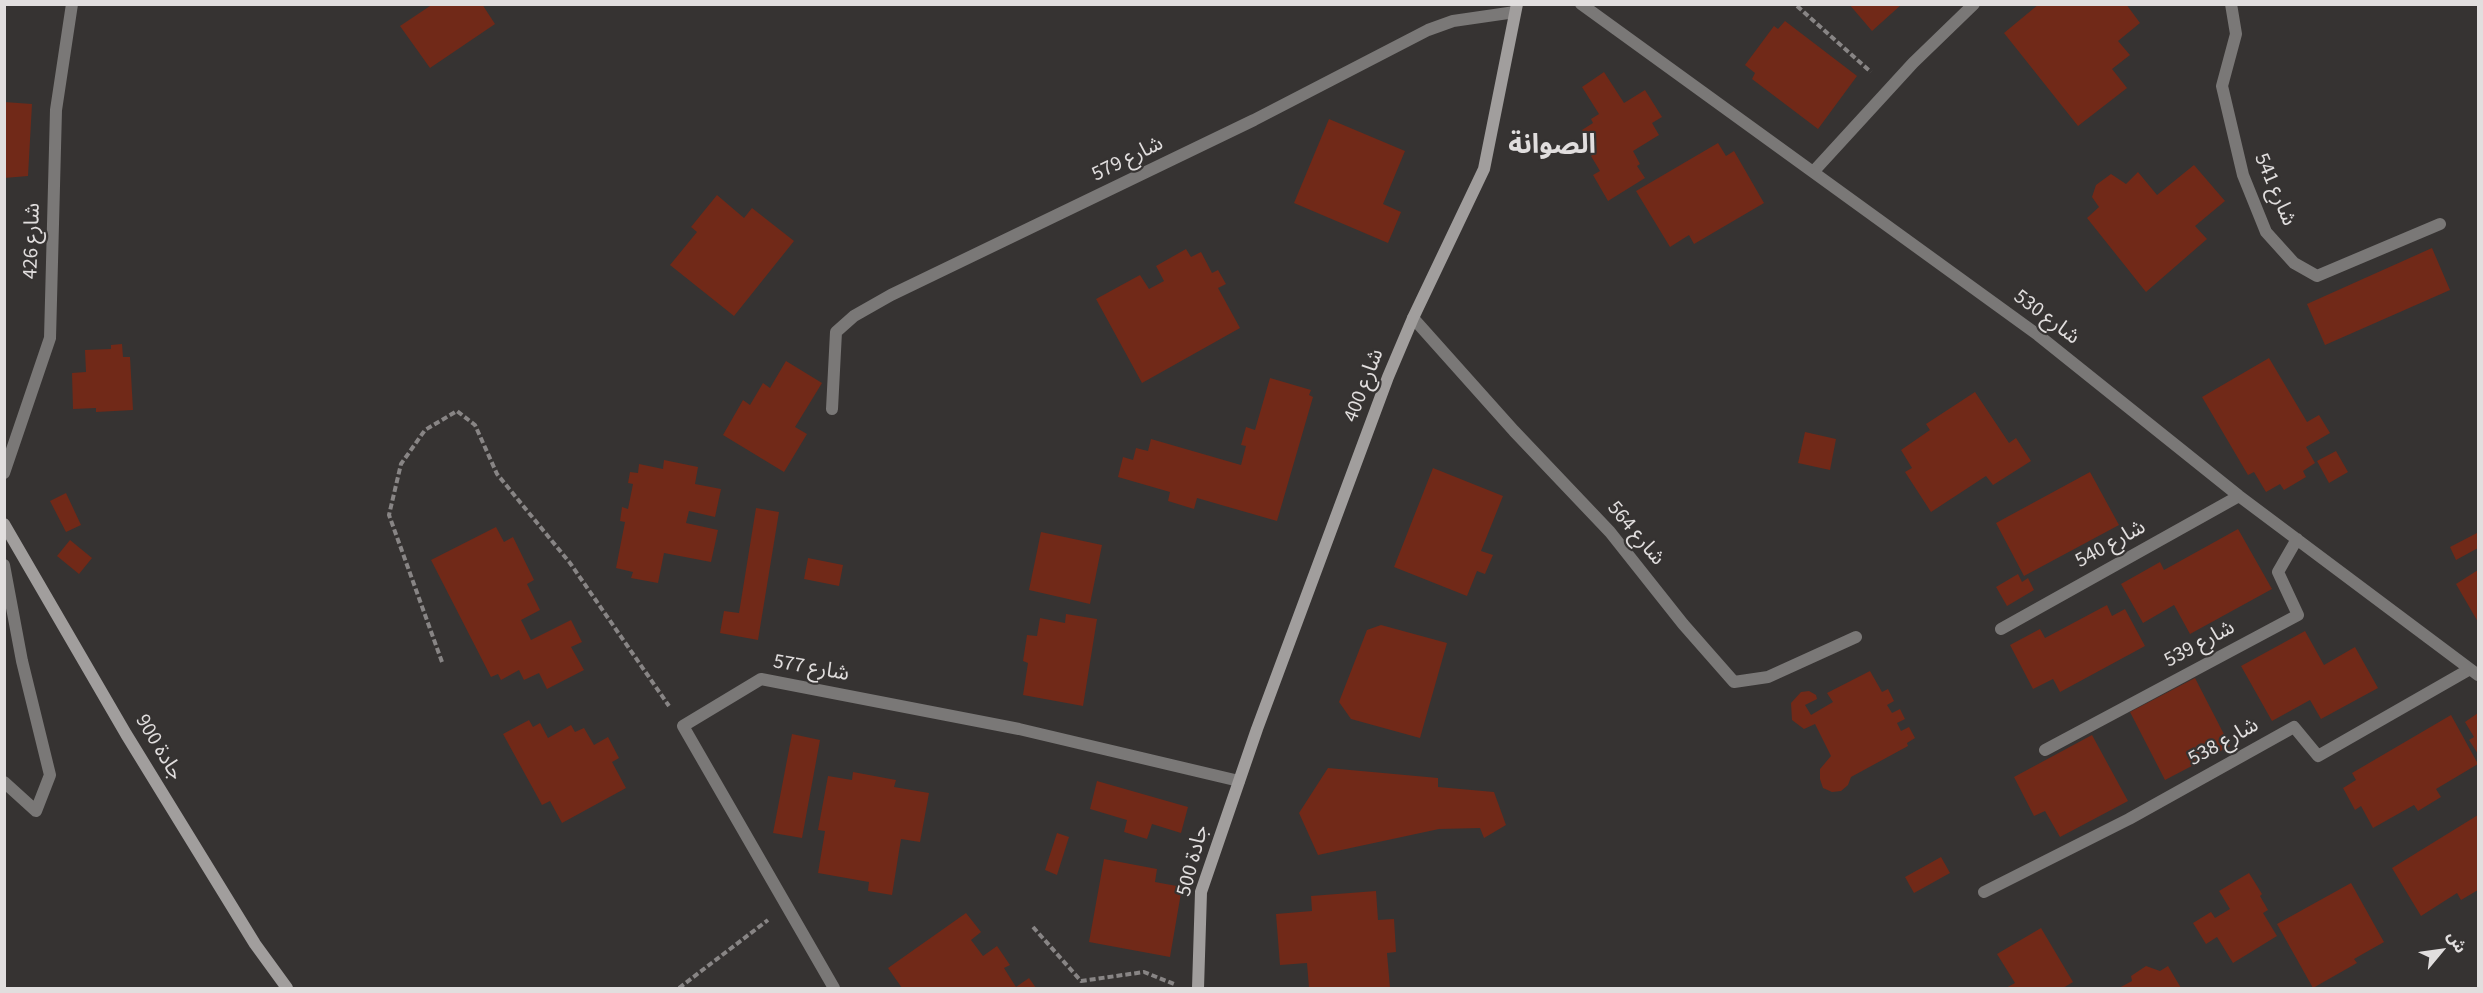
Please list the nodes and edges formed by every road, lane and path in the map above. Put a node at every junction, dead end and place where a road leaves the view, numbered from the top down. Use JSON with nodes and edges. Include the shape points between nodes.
{"nodes":[{"id":1,"x":72,"y":4,"type":"edge"},
{"id":2,"x":1581,"y":4,"type":"edge"},
{"id":3,"x":1974,"y":4,"type":"edge"},
{"id":4,"x":2231,"y":4,"type":"edge"},
{"id":5,"x":1797,"y":6,"type":"dead end"},
{"id":6,"x":1516,"y":8,"type":"edge"},
{"id":7,"x":1890,"y":88,"type":"junction"},
{"id":8,"x":1814,"y":171,"type":"junction"},
{"id":9,"x":2440,"y":224,"type":"dead end"},
{"id":10,"x":1413,"y":318,"type":"junction"},
{"id":11,"x":832,"y":409,"type":"dead end"},
{"id":12,"x":4,"y":473,"type":"edge"},
{"id":13,"x":2239,"y":496,"type":"junction"},
{"id":14,"x":4,"y":524,"type":"edge"},
{"id":15,"x":2297,"y":539,"type":"junction"},
{"id":16,"x":4,"y":565,"type":"edge"},
{"id":17,"x":2001,"y":629,"type":"dead end"},
{"id":18,"x":1856,"y":637,"type":"dead end"},
{"id":19,"x":442,"y":662,"type":"dead end"},
{"id":20,"x":2474,"y":672,"type":"edge"},
{"id":21,"x":683,"y":726,"type":"junction"},
{"id":22,"x":2045,"y":750,"type":"dead end"},
{"id":23,"x":1239,"y":781,"type":"junction"},
{"id":24,"x":4,"y":782,"type":"edge"},
{"id":25,"x":1984,"y":892,"type":"dead end"},
{"id":26,"x":788,"y":907,"type":"junction"},
{"id":27,"x":1033,"y":927,"type":"dead end"},
{"id":28,"x":1175,"y":984,"type":"dead end"},
{"id":29,"x":287,"y":988,"type":"edge"},
{"id":30,"x":679,"y":988,"type":"edge"},
{"id":31,"x":834,"y":988,"type":"edge"},
{"id":32,"x":1198,"y":988,"type":"edge"}],
"edges":[{"from":1,"to":12,"type":"street","name":"شارع 426","via":[[56,110],[50,338]]},
{"from":2,"to":8,"type":"street","name":"شارع 530"},
{"from":3,"to":7,"type":"street"},
{"from":4,"to":9,"type":"street","name":"شارع 541","via":[[2236,34],[2222,86],[2241,164],[2266,232],[2294,262],[2317,276]]},
{"from":5,"to":7,"type":"path"},
{"from":6,"to":10,"type":"main road","name":"شارع 400","via":[[1484,169]]},
{"from":6,"to":11,"type":"street","name":"شارع 579","via":[[1428,30],[1254,120],[854,315],[836,332]]},
{"from":7,"to":8,"type":"street"},
{"from":8,"to":13,"type":"street","name":"شارع 530","via":[[2038,335]]},
{"from":10,"to":18,"type":"street","name":"شارع 564","via":[[1610,532],[1734,682],[1768,677]]},
{"from":10,"to":23,"type":"main road","name":"شارع 400"},
{"from":13,"to":15,"type":"street","name":"شارع 530"},
{"from":13,"to":17,"type":"street","name":"شارع 540"},
{"from":14,"to":29,"type":"main road","name":"جادة 900","via":[[126,734],[255,944]]},
{"from":15,"to":20,"type":"street","name":"شارع 530"},
{"from":15,"to":22,"type":"street","name":"شارع 539","via":[[2278,572],[2298,615]]},
{"from":16,"to":24,"type":"street","via":[[50,775],[36,811]]},
{"from":19,"to":21,"type":"path","via":[[389,515],[401,464],[425,430],[457,411],[475,425],[497,474],[570,563]]},
{"from":20,"to":25,"type":"street","name":"شارع 538","via":[[2318,756],[2294,727],[2129,819]]},
{"from":21,"to":23,"type":"street","name":"شارع 577","via":[[761,679],[1019,729]]},
{"from":21,"to":26,"type":"street"},
{"from":23,"to":32,"type":"main road","name":"جادة 500","via":[[1202,892]]},
{"from":26,"to":30,"type":"path"},
{"from":26,"to":31,"type":"street"},
{"from":27,"to":28,"type":"path","via":[[1081,981],[1144,972]]}]}
